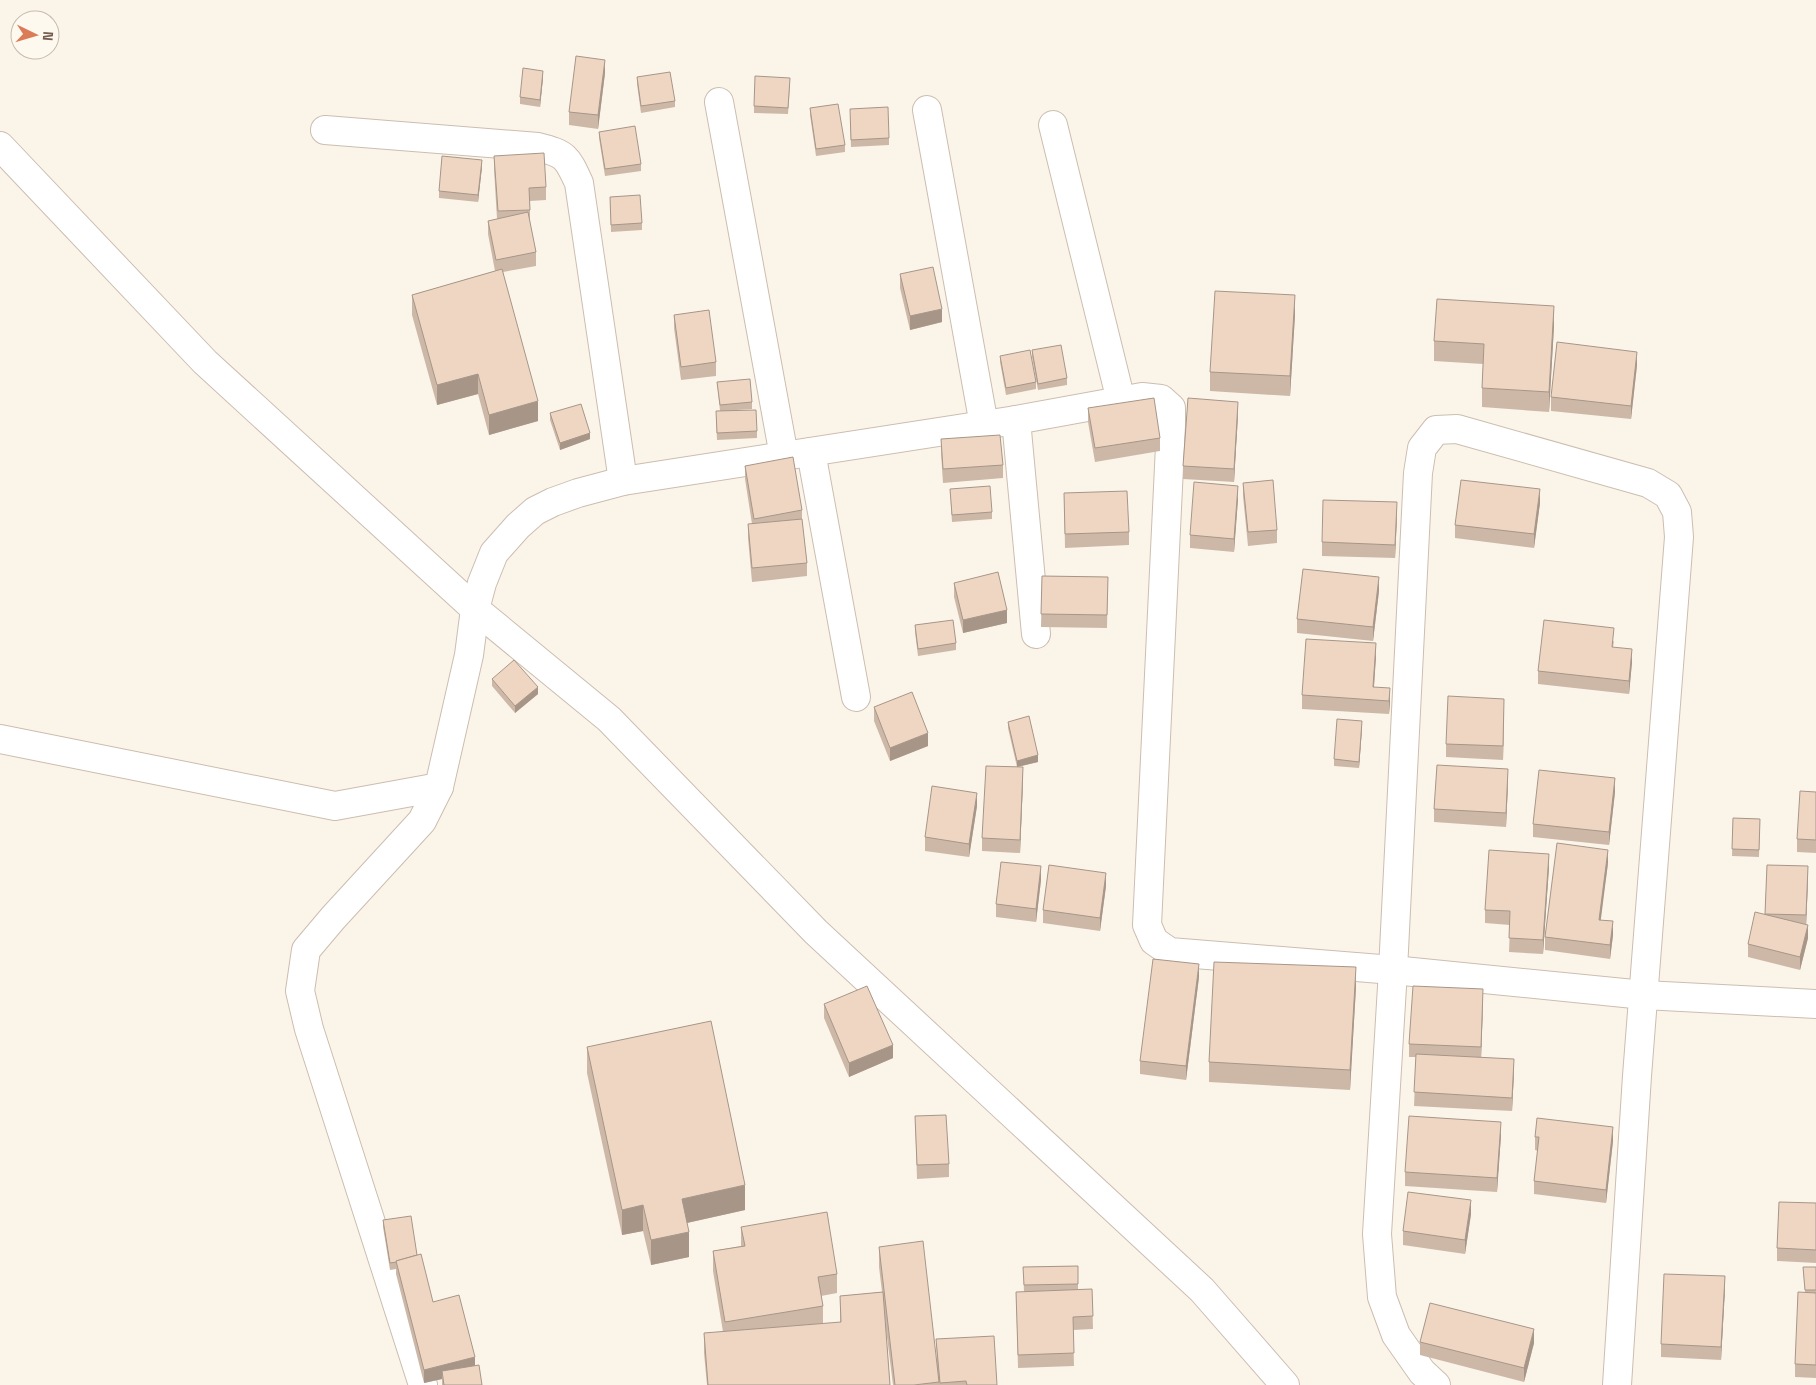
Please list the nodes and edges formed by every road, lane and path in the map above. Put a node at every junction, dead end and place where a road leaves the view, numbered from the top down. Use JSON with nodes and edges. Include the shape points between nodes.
{"nodes":[{"id":1,"x":719,"y":102,"type":"dead end"},
{"id":2,"x":927,"y":110,"type":"dead end"},
{"id":3,"x":1053,"y":125,"type":"dead end"},
{"id":4,"x":325,"y":130,"type":"dead end"},
{"id":5,"x":0,"y":146,"type":"edge"},
{"id":6,"x":1121,"y":401,"type":"junction"},
{"id":7,"x":1016,"y":420,"type":"junction"},
{"id":8,"x":984,"y":424,"type":"junction"},
{"id":9,"x":811,"y":452,"type":"junction"},
{"id":10,"x":784,"y":456,"type":"junction"},
{"id":11,"x":623,"y":481,"type":"junction"},
{"id":12,"x":475,"y":609,"type":"junction"},
{"id":13,"x":1036,"y":634,"type":"dead end"},
{"id":14,"x":856,"y":697,"type":"dead end"},
{"id":15,"x":0,"y":739,"type":"edge"},
{"id":16,"x":439,"y":788,"type":"junction"},
{"id":17,"x":1393,"y":970,"type":"junction"},
{"id":18,"x":1644,"y":995,"type":"junction"},
{"id":19,"x":1816,"y":1004,"type":"edge"},
{"id":20,"x":423,"y":1385,"type":"edge"},
{"id":21,"x":1285,"y":1385,"type":"edge"},
{"id":22,"x":1436,"y":1385,"type":"edge"},
{"id":23,"x":1617,"y":1385,"type":"edge"}],
"edges":[{"from":1,"to":10,"type":"street"},
{"from":2,"to":8,"type":"street"},
{"from":3,"to":6,"type":"street"},
{"from":4,"to":11,"type":"street","via":[[538,147],[558,152],[570,163],[579,182]]},
{"from":5,"to":12,"type":"street","via":[[205,362]]},
{"from":6,"to":7,"type":"street"},
{"from":6,"to":17,"type":"street","via":[[1142,397],[1161,399],[1171,408],[1147,925],[1154,941],[1170,952]]},
{"from":7,"to":8,"type":"street"},
{"from":7,"to":13,"type":"street"},
{"from":8,"to":9,"type":"street"},
{"from":9,"to":10,"type":"street"},
{"from":9,"to":14,"type":"street"},
{"from":10,"to":11,"type":"street"},
{"from":11,"to":12,"type":"street","via":[[578,493],[535,511],[494,554]]},
{"from":12,"to":16,"type":"street","via":[[469,655]]},
{"from":12,"to":21,"type":"street","via":[[609,719],[816,932],[1202,1290]]},
{"from":15,"to":16,"type":"street","via":[[335,806]]},
{"from":16,"to":20,"type":"street","via":[[422,821],[306,950],[300,991],[309,1029]]},
{"from":17,"to":18,"type":"street"},
{"from":17,"to":18,"type":"street","via":[[1418,473],[1422,448],[1436,430],[1457,430],[1648,483],[1668,495],[1677,512],[1679,537]]},
{"from":17,"to":22,"type":"street","via":[[1377,1234],[1382,1297],[1396,1335],[1422,1372]]},
{"from":18,"to":19,"type":"street"},
{"from":18,"to":23,"type":"street"}]}
